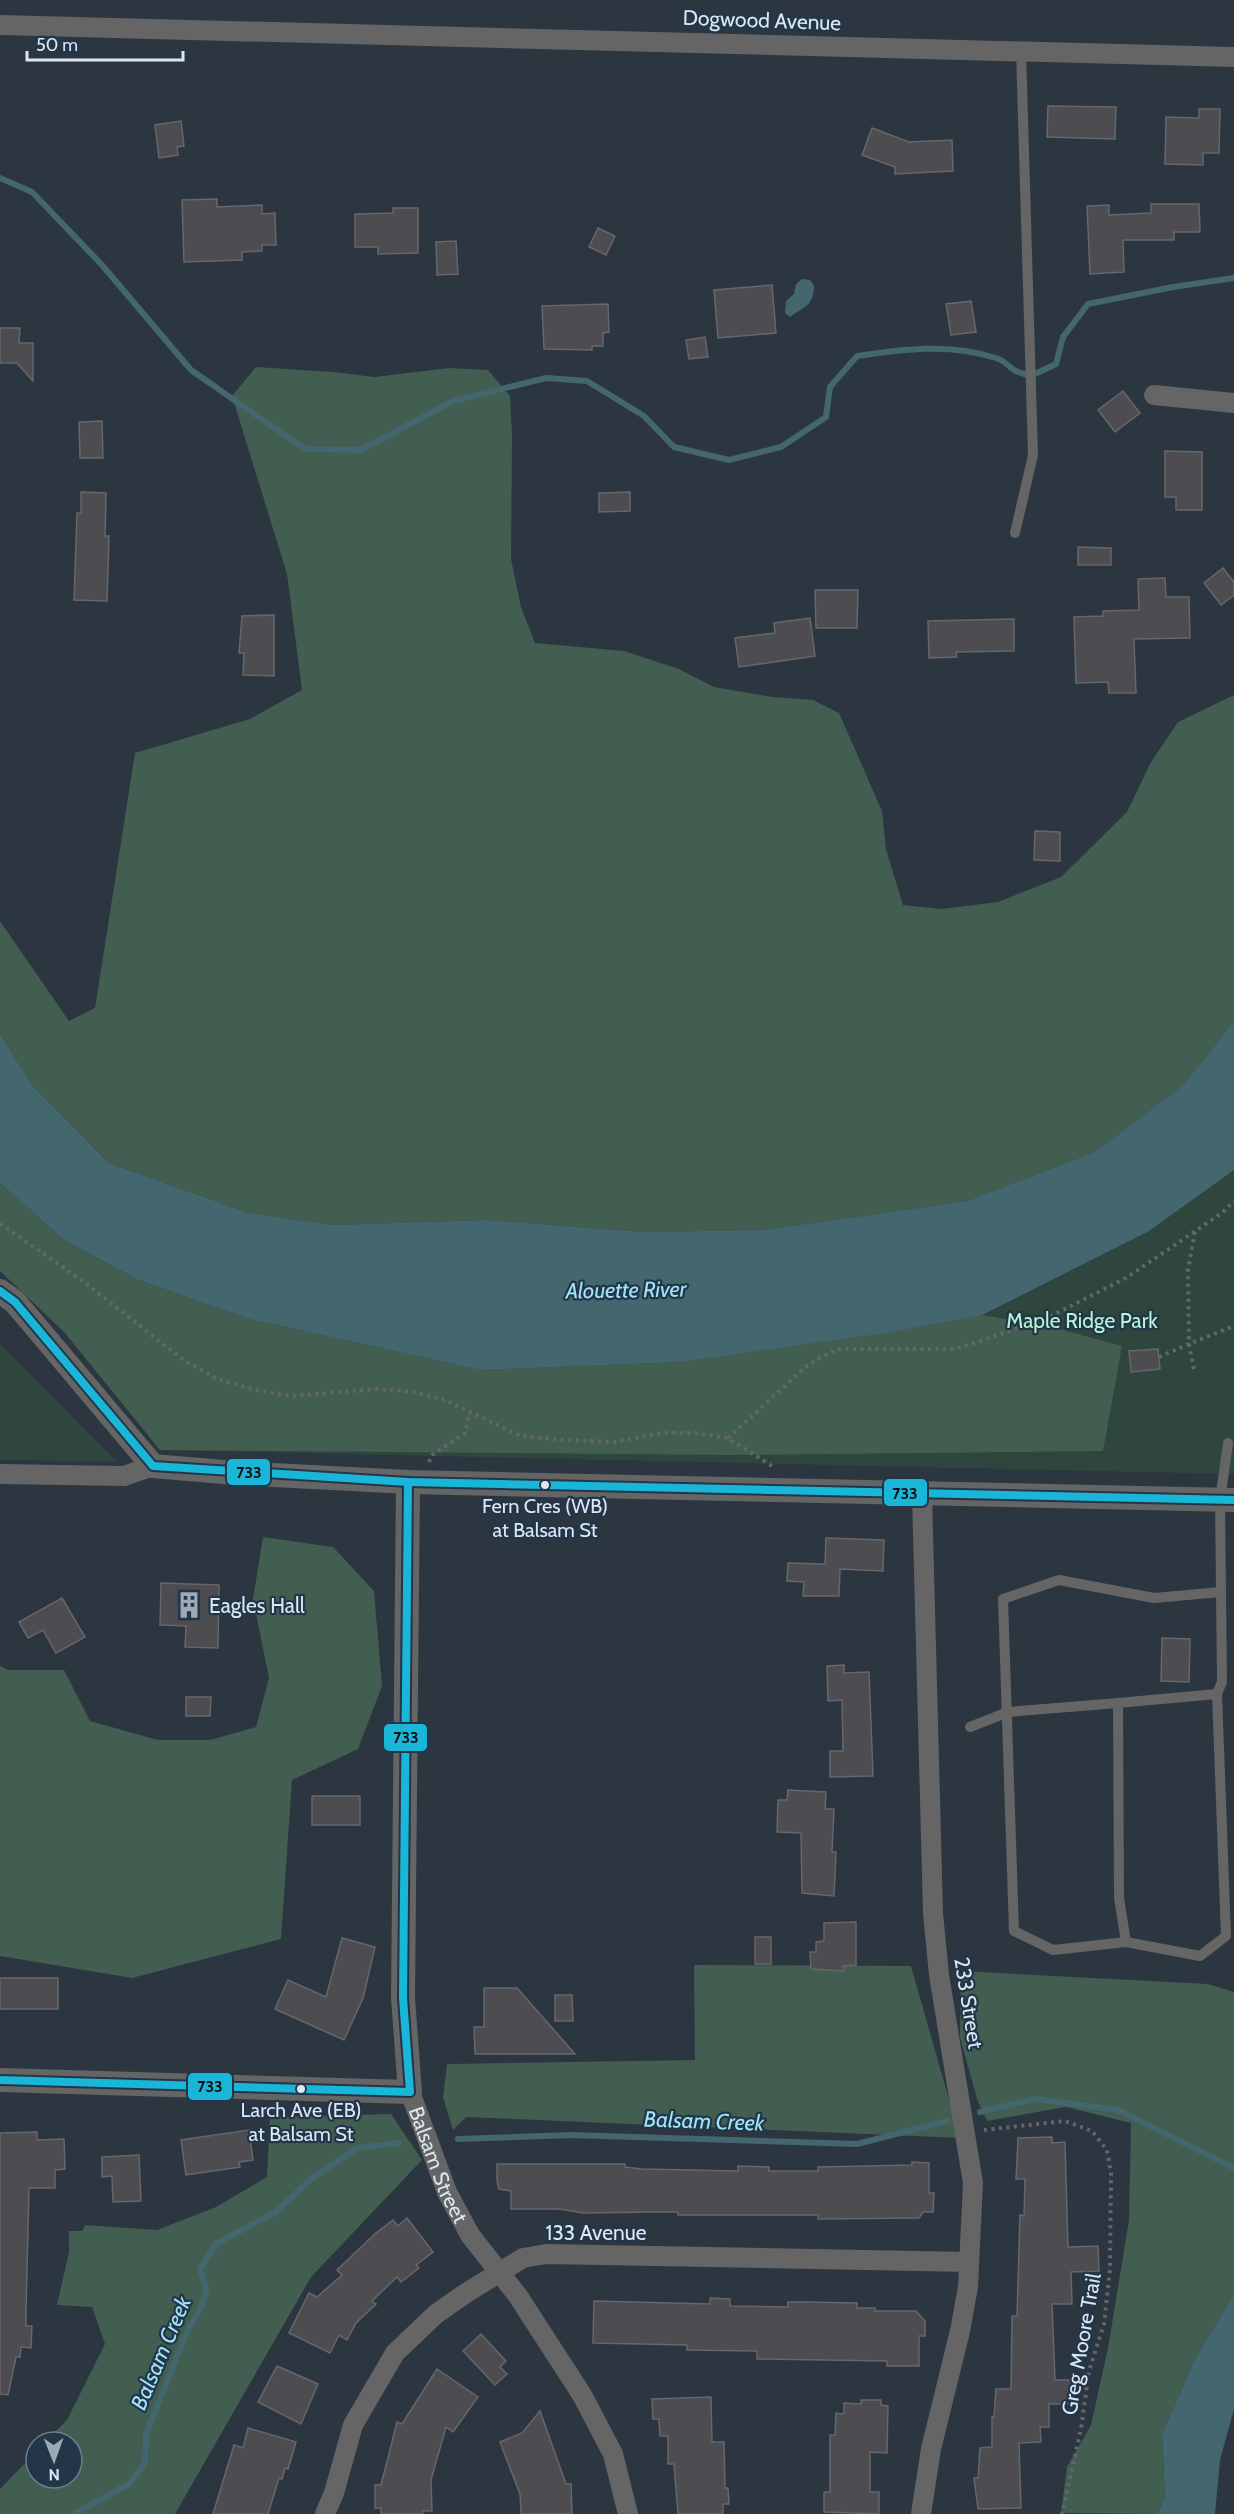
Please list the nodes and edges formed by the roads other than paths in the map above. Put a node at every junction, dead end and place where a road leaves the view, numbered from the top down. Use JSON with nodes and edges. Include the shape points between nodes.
{"nodes":[{"id":1,"x":0,"y":25,"type":"edge"},
{"id":2,"x":1021,"y":51,"type":"junction"},
{"id":3,"x":1234,"y":57,"type":"edge"},
{"id":4,"x":1154,"y":395,"type":"dead end"},
{"id":5,"x":1234,"y":404,"type":"edge"},
{"id":6,"x":1015,"y":533,"type":"dead end"},
{"id":7,"x":0,"y":1291,"type":"edge"},
{"id":8,"x":1228,"y":1443,"type":"dead end"},
{"id":9,"x":153,"y":1466,"type":"junction"},
{"id":10,"x":0,"y":1474,"type":"edge"},
{"id":11,"x":408,"y":1482,"type":"junction"},
{"id":12,"x":922,"y":1494,"type":"junction"},
{"id":13,"x":1227,"y":1500,"type":"edge"},
{"id":14,"x":1221,"y":1592,"type":"junction"},
{"id":15,"x":1217,"y":1694,"type":"junction"},
{"id":16,"x":1118,"y":1703,"type":"junction"},
{"id":17,"x":1008,"y":1712,"type":"junction"},
{"id":18,"x":970,"y":1727,"type":"dead end"},
{"id":19,"x":1126,"y":1942,"type":"junction"},
{"id":20,"x":0,"y":2080,"type":"edge"},
{"id":21,"x":410,"y":2092,"type":"junction"},
{"id":22,"x":969,"y":2262,"type":"junction"},
{"id":23,"x":500,"y":2272,"type":"junction"},
{"id":24,"x":325,"y":2514,"type":"edge"},
{"id":25,"x":628,"y":2514,"type":"edge"},
{"id":26,"x":921,"y":2514,"type":"edge"}],
"edges":[{"from":1,"to":2,"type":"street","name":"Dogwood Avenue"},
{"from":2,"to":3,"type":"street","name":"Dogwood Avenue"},
{"from":2,"to":6,"type":"lane","via":[[1033,455]]},
{"from":4,"to":5,"type":"street"},
{"from":7,"to":9,"type":"street","via":[[15,1302]]},
{"from":8,"to":13,"type":"lane"},
{"from":9,"to":10,"type":"street","via":[[124,1476]]},
{"from":9,"to":11,"type":"street"},
{"from":11,"to":12,"type":"street"},
{"from":11,"to":21,"type":"street","name":"Balsam Street","via":[[403,1998]]},
{"from":12,"to":13,"type":"street"},
{"from":12,"to":22,"type":"street","name":"233 Street","via":[[933,1912],[939,1975],[973,2183]]},
{"from":13,"to":14,"type":"lane"},
{"from":14,"to":15,"type":"lane","via":[[1222,1682]]},
{"from":14,"to":17,"type":"lane","via":[[1154,1598],[1059,1580],[1003,1599]]},
{"from":15,"to":16,"type":"lane"},
{"from":15,"to":19,"type":"lane","via":[[1226,1936],[1200,1956]]},
{"from":16,"to":17,"type":"lane"},
{"from":16,"to":19,"type":"lane","via":[[1119,1898]]},
{"from":17,"to":18,"type":"lane"},
{"from":17,"to":19,"type":"lane","via":[[1014,1931],[1053,1950]]},
{"from":20,"to":21,"type":"street"},
{"from":21,"to":23,"type":"street","name":"Balsam Street","via":[[447,2192],[470,2235]]},
{"from":22,"to":23,"type":"street","name":"133 Avenue","via":[[546,2254],[523,2258]]},
{"from":22,"to":26,"type":"street","name":"233 Street","via":[[960,2331],[931,2449]]},
{"from":23,"to":24,"type":"street","name":"133 Avenue","via":[[436,2314],[395,2353],[353,2425]]},
{"from":23,"to":25,"type":"street","name":"Balsam Street","via":[[582,2395],[608,2444]]}]}
